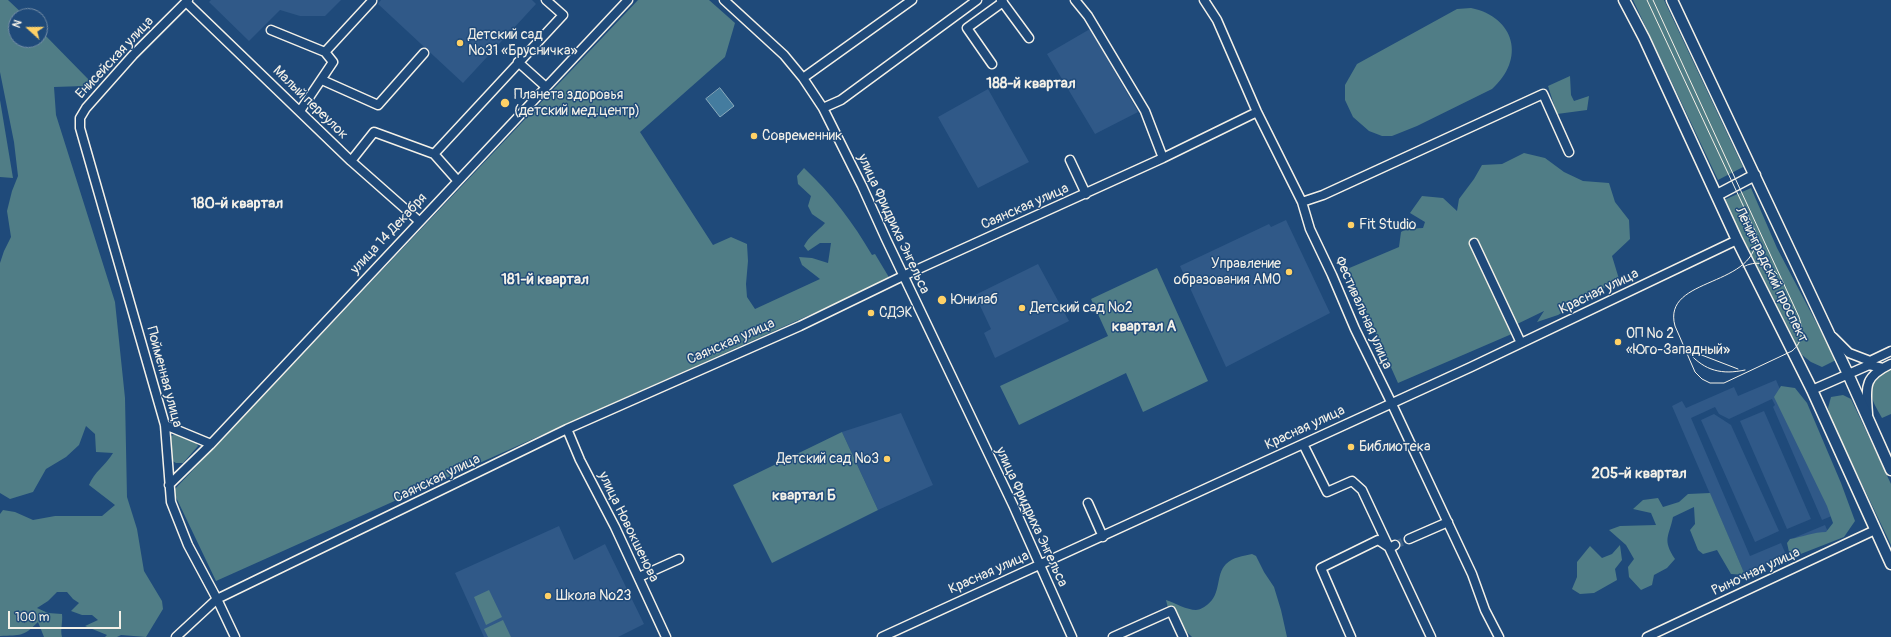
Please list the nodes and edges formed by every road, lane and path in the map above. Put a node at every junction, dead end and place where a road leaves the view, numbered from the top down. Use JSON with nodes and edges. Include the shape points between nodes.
{"nodes":[{"id":1,"x":546,"y":0,"type":"edge"},
{"id":2,"x":628,"y":0,"type":"edge"},
{"id":3,"x":724,"y":0,"type":"edge"},
{"id":4,"x":912,"y":0,"type":"edge"},
{"id":5,"x":977,"y":0,"type":"edge"},
{"id":6,"x":1075,"y":0,"type":"edge"},
{"id":7,"x":1204,"y":0,"type":"edge"},
{"id":8,"x":1624,"y":0,"type":"edge"},
{"id":9,"x":1672,"y":0,"type":"edge"},
{"id":10,"x":187,"y":1,"type":"edge"},
{"id":11,"x":372,"y":1,"type":"dead end"},
{"id":12,"x":1002,"y":1,"type":"edge"},
{"id":13,"x":271,"y":30,"type":"dead end"},
{"id":14,"x":1029,"y":38,"type":"dead end"},
{"id":15,"x":325,"y":52,"type":"junction"},
{"id":16,"x":424,"y":53,"type":"dead end"},
{"id":17,"x":518,"y":62,"type":"junction"},
{"id":18,"x":992,"y":64,"type":"dead end"},
{"id":19,"x":803,"y":78,"type":"junction"},
{"id":20,"x":322,"y":80,"type":"junction"},
{"id":21,"x":546,"y":87,"type":"junction"},
{"id":22,"x":823,"y":108,"type":"junction"},
{"id":23,"x":300,"y":111,"type":"junction"},
{"id":24,"x":1257,"y":112,"type":"junction"},
{"id":25,"x":80,"y":118,"type":"joint"},
{"id":26,"x":1569,"y":152,"type":"dead end"},
{"id":27,"x":434,"y":154,"type":"junction"},
{"id":28,"x":1163,"y":158,"type":"junction"},
{"id":29,"x":1070,"y":160,"type":"dead end"},
{"id":30,"x":351,"y":161,"type":"junction"},
{"id":31,"x":1754,"y":175,"type":"junction"},
{"id":32,"x":457,"y":180,"type":"junction"},
{"id":33,"x":1086,"y":194,"type":"junction"},
{"id":34,"x":1717,"y":195,"type":"junction"},
{"id":35,"x":1302,"y":202,"type":"junction"},
{"id":36,"x":419,"y":221,"type":"junction"},
{"id":37,"x":1737,"y":240,"type":"junction"},
{"id":38,"x":1474,"y":243,"type":"dead end"},
{"id":39,"x":903,"y":276,"type":"junction"},
{"id":40,"x":1825,"y":327,"type":"junction"},
{"id":41,"x":1521,"y":343,"type":"junction"},
{"id":42,"x":1891,"y":351,"type":"edge"},
{"id":43,"x":1870,"y":363,"type":"junction"},
{"id":44,"x":1891,"y":364,"type":"edge"},
{"id":45,"x":1883,"y":368,"type":"junction"},
{"id":46,"x":1848,"y":374,"type":"junction"},
{"id":47,"x":1812,"y":390,"type":"junction"},
{"id":48,"x":1392,"y":402,"type":"junction"},
{"id":49,"x":1868,"y":419,"type":"junction"},
{"id":50,"x":165,"y":425,"type":"junction"},
{"id":51,"x":567,"y":429,"type":"junction"},
{"id":52,"x":211,"y":444,"type":"junction"},
{"id":53,"x":1304,"y":444,"type":"junction"},
{"id":54,"x":1891,"y":470,"type":"edge"},
{"id":55,"x":169,"y":485,"type":"junction"},
{"id":56,"x":1088,"y":503,"type":"dead end"},
{"id":57,"x":1448,"y":522,"type":"junction"},
{"id":58,"x":1875,"y":530,"type":"junction"},
{"id":59,"x":1103,"y":537,"type":"junction"},
{"id":60,"x":1409,"y":539,"type":"tunnel mouth"},
{"id":61,"x":1392,"y":546,"type":"junction"},
{"id":62,"x":679,"y":559,"type":"dead end"},
{"id":63,"x":1040,"y":564,"type":"junction"},
{"id":64,"x":1891,"y":564,"type":"edge"},
{"id":65,"x":639,"y":577,"type":"junction"},
{"id":66,"x":217,"y":599,"type":"junction"},
{"id":67,"x":176,"y":637,"type":"edge"},
{"id":68,"x":234,"y":637,"type":"edge"},
{"id":69,"x":666,"y":637,"type":"edge"},
{"id":70,"x":882,"y":637,"type":"edge"},
{"id":71,"x":1072,"y":637,"type":"edge"},
{"id":72,"x":1113,"y":637,"type":"edge"},
{"id":73,"x":1183,"y":637,"type":"edge"},
{"id":74,"x":1351,"y":637,"type":"edge"},
{"id":75,"x":1431,"y":637,"type":"edge"},
{"id":76,"x":1498,"y":637,"type":"edge"},
{"id":77,"x":1647,"y":637,"type":"edge"}],
"edges":[{"from":1,"to":17,"type":"street","via":[[562,16]]},
{"from":2,"to":21,"type":"street","name":"улица 14 Декабря"},
{"from":3,"to":19,"type":"street","name":"улица Фридриха Энгельса","via":[[784,55]]},
{"from":4,"to":19,"type":"street"},
{"from":5,"to":22,"type":"street","via":[[841,100]]},
{"from":6,"to":28,"type":"street","via":[[1088,16],[1145,111]]},
{"from":7,"to":24,"type":"street","name":"Фестивальная улица","via":[[1217,20]]},
{"from":8,"to":34,"type":"main road","name":"Ленинградский проспект"},
{"from":9,"to":31,"type":"main road","name":"Ленинградский проспект"},
{"from":10,"to":23,"type":"street","name":"Малый переулок"},
{"from":10,"to":25,"type":"street","name":"Енисейская улица","via":[[133,55]]},
{"from":11,"to":15,"type":"street"},
{"from":12,"to":14,"type":"street"},
{"from":12,"to":18,"type":"street","via":[[967,28]]},
{"from":13,"to":15,"type":"street"},
{"from":15,"to":20,"type":"street","via":[[333,62]]},
{"from":16,"to":20,"type":"street","via":[[378,104]]},
{"from":17,"to":21,"type":"street"},
{"from":17,"to":27,"type":"street"},
{"from":19,"to":22,"type":"street","name":"улица Фридриха Энгельса"},
{"from":20,"to":23,"type":"street"},
{"from":21,"to":32,"type":"street","name":"улица 14 Декабря"},
{"from":22,"to":39,"type":"street","name":"улица Фридриха Энгельса"},
{"from":23,"to":30,"type":"street","name":"Малый переулок"},
{"from":24,"to":28,"type":"street","name":"Саянская улица"},
{"from":24,"to":35,"type":"street","name":"Фестивальная улица"},
{"from":25,"to":50,"type":"street","name":"Пойменная улица","via":[[80,128]]},
{"from":26,"to":35,"type":"street","via":[[1543,94]]},
{"from":27,"to":30,"type":"street","via":[[374,132]]},
{"from":27,"to":32,"type":"street"},
{"from":28,"to":33,"type":"street","name":"Саянская улица"},
{"from":29,"to":33,"type":"street"},
{"from":30,"to":36,"type":"street","name":"Малый переулок"},
{"from":31,"to":34,"type":"main road"},
{"from":31,"to":40,"type":"main road","name":"Ленинградский проспект"},
{"from":32,"to":36,"type":"street","name":"улица 14 Декабря"},
{"from":33,"to":39,"type":"street","name":"Саянская улица"},
{"from":34,"to":37,"type":"main road","name":"Ленинградский проспект"},
{"from":35,"to":48,"type":"street","name":"Фестивальная улица","via":[[1310,229],[1355,329]]},
{"from":36,"to":52,"type":"street","name":"улица 14 Декабря"},
{"from":37,"to":41,"type":"street","name":"Красная улица"},
{"from":37,"to":47,"type":"main road","name":"Ленинградский проспект"},
{"from":38,"to":41,"type":"street"},
{"from":39,"to":51,"type":"street","name":"Саянская улица","via":[[800,326]]},
{"from":39,"to":63,"type":"street","name":"улица Фридриха Энгельса"},
{"from":40,"to":43,"type":"street","via":[[1847,352]]},
{"from":40,"to":46,"type":"main road","name":"Ленинградский проспект"},
{"from":41,"to":48,"type":"street","name":"Красная улица"},
{"from":42,"to":43,"type":"street"},
{"from":43,"to":45,"type":"street"},
{"from":43,"to":46,"type":"street"},
{"from":44,"to":45,"type":"street"},
{"from":45,"to":49,"type":"street","via":[[1871,376],[1867,385]]},
{"from":46,"to":47,"type":"street"},
{"from":46,"to":49,"type":"main road","name":"Ленинградский проспект"},
{"from":47,"to":58,"type":"main road","name":"Ленинградский проспект"},
{"from":48,"to":53,"type":"street","name":"Красная улица"},
{"from":48,"to":57,"type":"street","name":"Фестивальная улица"},
{"from":49,"to":54,"type":"main road","name":"Ленинградский проспект"},
{"from":50,"to":52,"type":"street"},
{"from":50,"to":55,"type":"street","name":"Пойменная улица"},
{"from":51,"to":65,"type":"street","name":"улица Новокшенова"},
{"from":51,"to":66,"type":"street","name":"Саянская улица"},
{"from":52,"to":55,"type":"street","name":"улица 14 Декабря"},
{"from":53,"to":59,"type":"street","name":"Красная улица"},
{"from":53,"to":61,"type":"street","via":[[1327,492],[1352,480],[1362,490]]},
{"from":55,"to":66,"type":"street","name":"Пойменная улица","via":[[171,502],[188,545]]},
{"from":56,"to":59,"type":"street"},
{"from":57,"to":60,"type":"street"},
{"from":57,"to":76,"type":"street","name":"Фестивальная улица"},
{"from":58,"to":64,"type":"main road","name":"Ленинградский проспект"},
{"from":58,"to":77,"type":"street","name":"Рыночная улица"},
{"from":59,"to":63,"type":"street","name":"Красная улица"},
{"from":61,"to":74,"type":"street","via":[[1378,540],[1321,568]]},
{"from":61,"to":75,"type":"street"},
{"from":62,"to":65,"type":"street"},
{"from":63,"to":70,"type":"street","name":"Красная улица"},
{"from":63,"to":71,"type":"street","name":"улица Фридриха Энгельса"},
{"from":65,"to":69,"type":"street","name":"улица Новокшенова"},
{"from":66,"to":67,"type":"street","name":"Саянская улица"},
{"from":66,"to":68,"type":"street","name":"Пойменная улица"},
{"from":72,"to":73,"type":"street","via":[[1171,611]]}]}
